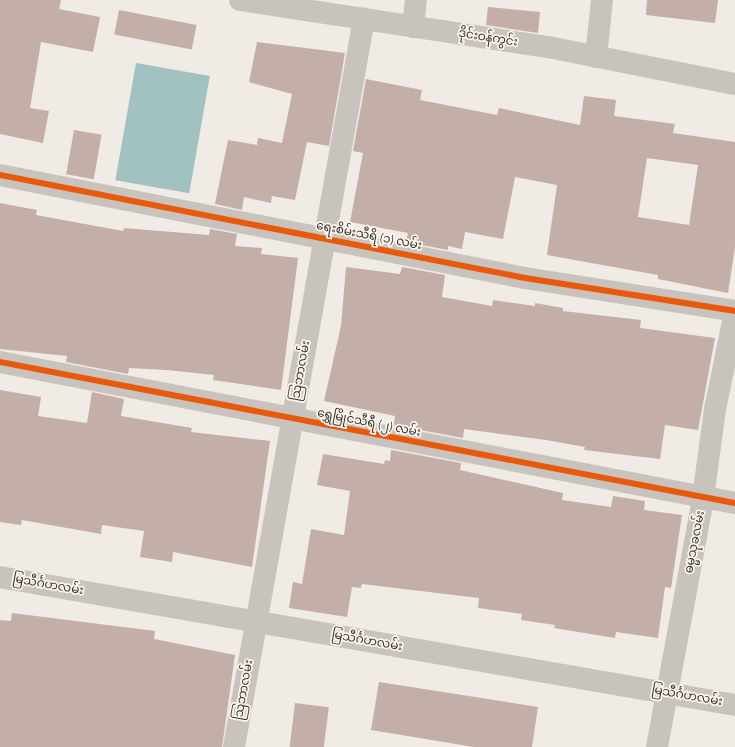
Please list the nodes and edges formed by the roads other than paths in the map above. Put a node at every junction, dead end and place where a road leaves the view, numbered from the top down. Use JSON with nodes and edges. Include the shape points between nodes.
{"nodes":[{"id":1,"x":240,"y":0,"type":"edge"},
{"id":2,"x":416,"y":0,"type":"edge"},
{"id":3,"x":602,"y":0,"type":"edge"},
{"id":4,"x":364,"y":19,"type":"junction"},
{"id":5,"x":413,"y":27,"type":"junction"},
{"id":6,"x":596,"y":57,"type":"junction"},
{"id":7,"x":735,"y":84,"type":"edge"},
{"id":8,"x":0,"y":175,"type":"edge"},
{"id":9,"x":323,"y":238,"type":"junction"},
{"id":10,"x":735,"y":312,"type":"edge"},
{"id":11,"x":0,"y":362,"type":"edge"},
{"id":12,"x":293,"y":419,"type":"junction"},
{"id":13,"x":704,"y":498,"type":"junction"},
{"id":14,"x":735,"y":503,"type":"edge"},
{"id":15,"x":0,"y":577,"type":"edge"},
{"id":16,"x":257,"y":622,"type":"junction"},
{"id":17,"x":665,"y":692,"type":"junction"},
{"id":18,"x":735,"y":705,"type":"edge"},
{"id":19,"x":234,"y":747,"type":"edge"},
{"id":20,"x":658,"y":747,"type":"edge"}],
"edges":[{"from":1,"to":4,"type":"street","name":"ဒိုင်းဝန်ကွင်း"},
{"from":2,"to":5,"type":"street"},
{"from":3,"to":6,"type":"street"},
{"from":4,"to":5,"type":"street","name":"ဒိုင်းဝန်ကွင်း"},
{"from":4,"to":9,"type":"street","name":"သြဘာလမ်း"},
{"from":5,"to":6,"type":"street","name":"ဒိုင်းဝန်ကွင်း"},
{"from":6,"to":7,"type":"street","name":"ဒိုင်းဝန်ကွင်း"},
{"from":8,"to":9,"type":"street","name":"ရေးစိမ်းသီရိ (၁) လမ်း"},
{"from":9,"to":10,"type":"street","name":"ရေးစိမ်းသီရိ (၁) လမ်း","via":[[525,278]]},
{"from":9,"to":12,"type":"street","name":"သြဘာလမ်း"},
{"from":10,"to":13,"type":"street","name":"ဓမ္မသုခလမ်း","via":[[715,409]]},
{"from":11,"to":12,"type":"street","name":"ရွှေမြိုင်သီရီ (၂) လမ်း"},
{"from":12,"to":13,"type":"street","name":"ရွှေမြိုင်သီရီ (၂) လမ်း"},
{"from":12,"to":16,"type":"street","name":"သြဘာလမ်း"},
{"from":13,"to":14,"type":"street","name":"ရွှေမြိုင်သီရီ (၂) လမ်း"},
{"from":13,"to":17,"type":"street","name":"ဓမ္မသုခလမ်း"},
{"from":15,"to":16,"type":"street","name":"မြသီင်္ဂဟလမ်း"},
{"from":16,"to":17,"type":"street","name":"မြသီင်္ဂဟလမ်း"},
{"from":16,"to":19,"type":"street","name":"သြဘာလမ်း"},
{"from":17,"to":18,"type":"street","name":"မြသီင်္ဂဟလမ်း"},
{"from":17,"to":20,"type":"street","name":"ဓမ္မသုခလမ်း"}]}
